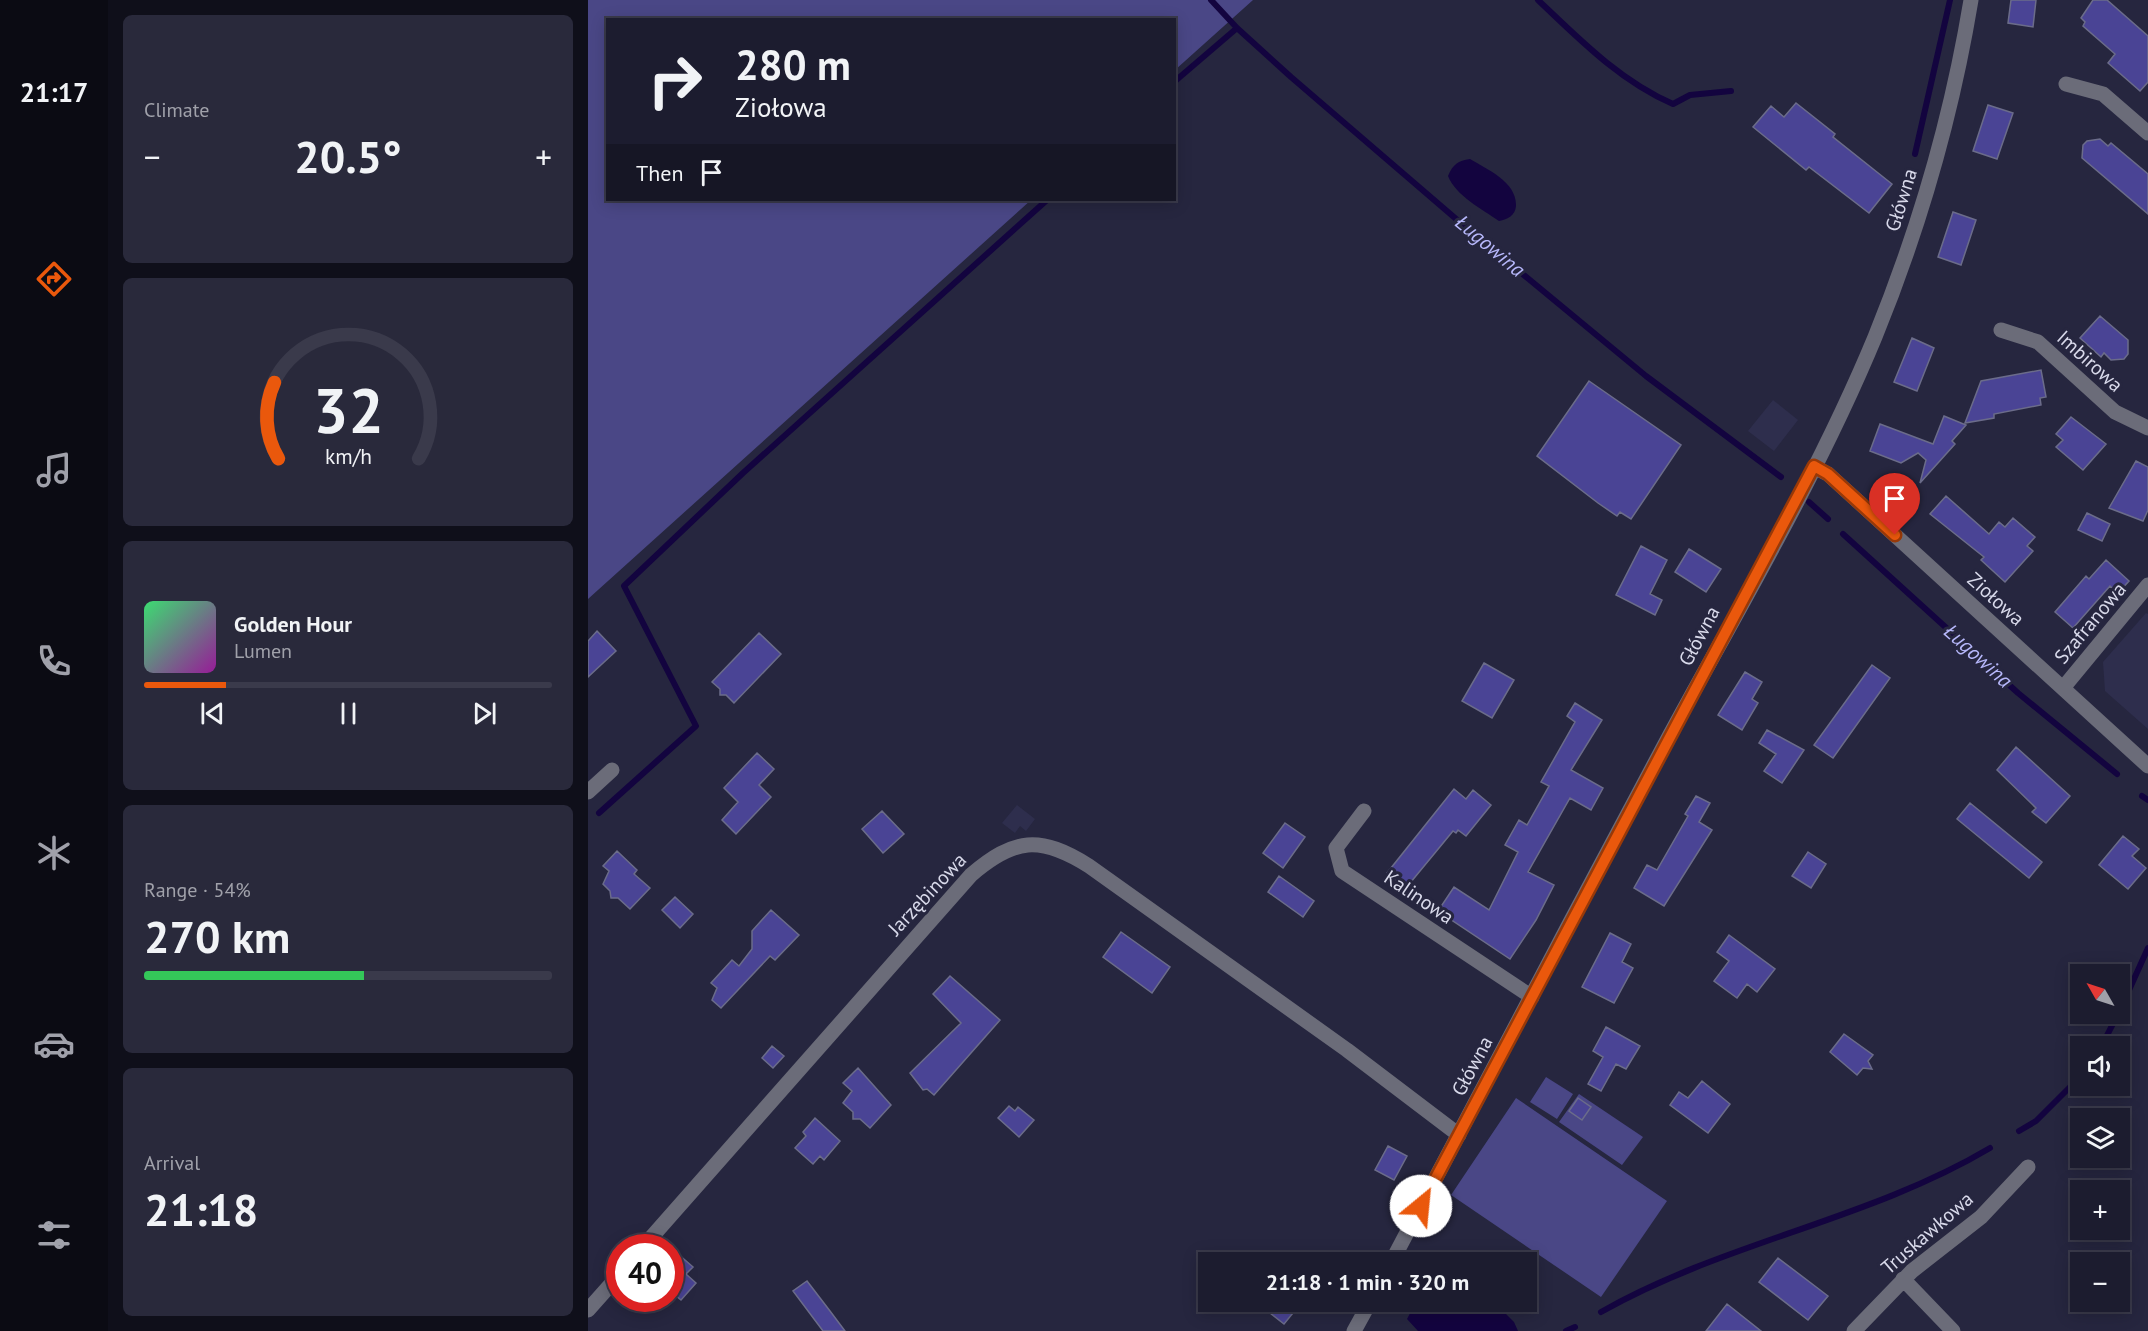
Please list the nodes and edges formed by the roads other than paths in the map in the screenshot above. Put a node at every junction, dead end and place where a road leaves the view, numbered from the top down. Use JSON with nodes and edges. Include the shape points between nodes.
{"nodes":[{"id":1,"x":1971,"y":0,"type":"edge"},
{"id":2,"x":2066,"y":84,"type":"dead end"},
{"id":3,"x":2148,"y":133,"type":"edge"},
{"id":4,"x":2001,"y":330,"type":"dead end"},
{"id":5,"x":2148,"y":428,"type":"edge"},
{"id":6,"x":1814,"y":466,"type":"junction"},
{"id":7,"x":2148,"y":585,"type":"edge"},
{"id":8,"x":2063,"y":688,"type":"junction"},
{"id":9,"x":2148,"y":766,"type":"edge"},
{"id":10,"x":612,"y":770,"type":"dead end"},
{"id":11,"x":588,"y":792,"type":"edge"},
{"id":12,"x":1364,"y":811,"type":"dead end"},
{"id":13,"x":1532,"y":997,"type":"junction"},
{"id":14,"x":1460,"y":1135,"type":"junction"},
{"id":15,"x":2028,"y":1167,"type":"dead end"},
{"id":16,"x":654,"y":1234,"type":"edge"},
{"id":17,"x":1397,"y":1252,"type":"edge"},
{"id":18,"x":1903,"y":1279,"type":"junction"},
{"id":19,"x":606,"y":1290,"type":"edge"},
{"id":20,"x":588,"y":1310,"type":"edge"},
{"id":21,"x":1364,"y":1312,"type":"edge"},
{"id":22,"x":1354,"y":1331,"type":"edge"},
{"id":23,"x":1854,"y":1331,"type":"edge"},
{"id":24,"x":1953,"y":1331,"type":"edge"}],
"edges":[{"from":1,"to":6,"type":"street","name":"Główna","via":[[1953,93],[1907,251],[1865,360]]},
{"from":2,"to":3,"type":"street","via":[[2103,94]]},
{"from":4,"to":5,"type":"street","name":"Imbirowa","via":[[2038,342],[2115,412]]},
{"from":6,"to":8,"type":"street","name":"Ziołowa","via":[[1828,474]]},
{"from":6,"to":13,"type":"street","name":"Główna"},
{"from":7,"to":8,"type":"street","name":"Szafranowa"},
{"from":8,"to":9,"type":"street","name":"Ziołowa"},
{"from":10,"to":11,"type":"street"},
{"from":12,"to":13,"type":"street","name":"Kalinowa","via":[[1336,848],[1342,871]]},
{"from":13,"to":14,"type":"street","name":"Główna"},
{"from":14,"to":16,"type":"street","name":"Jarzębinowa","via":[[1089,866],[1042,844],[1024,844],[1004,850],[971,875]]},
{"from":14,"to":17,"type":"street","name":"Główna"},
{"from":15,"to":18,"type":"street","name":"Truskawkowa","via":[[1981,1217]]},
{"from":18,"to":23,"type":"street","name":"Truskawkowa"},
{"from":18,"to":24,"type":"street"},
{"from":19,"to":20,"type":"street"},
{"from":21,"to":22,"type":"street"}]}
